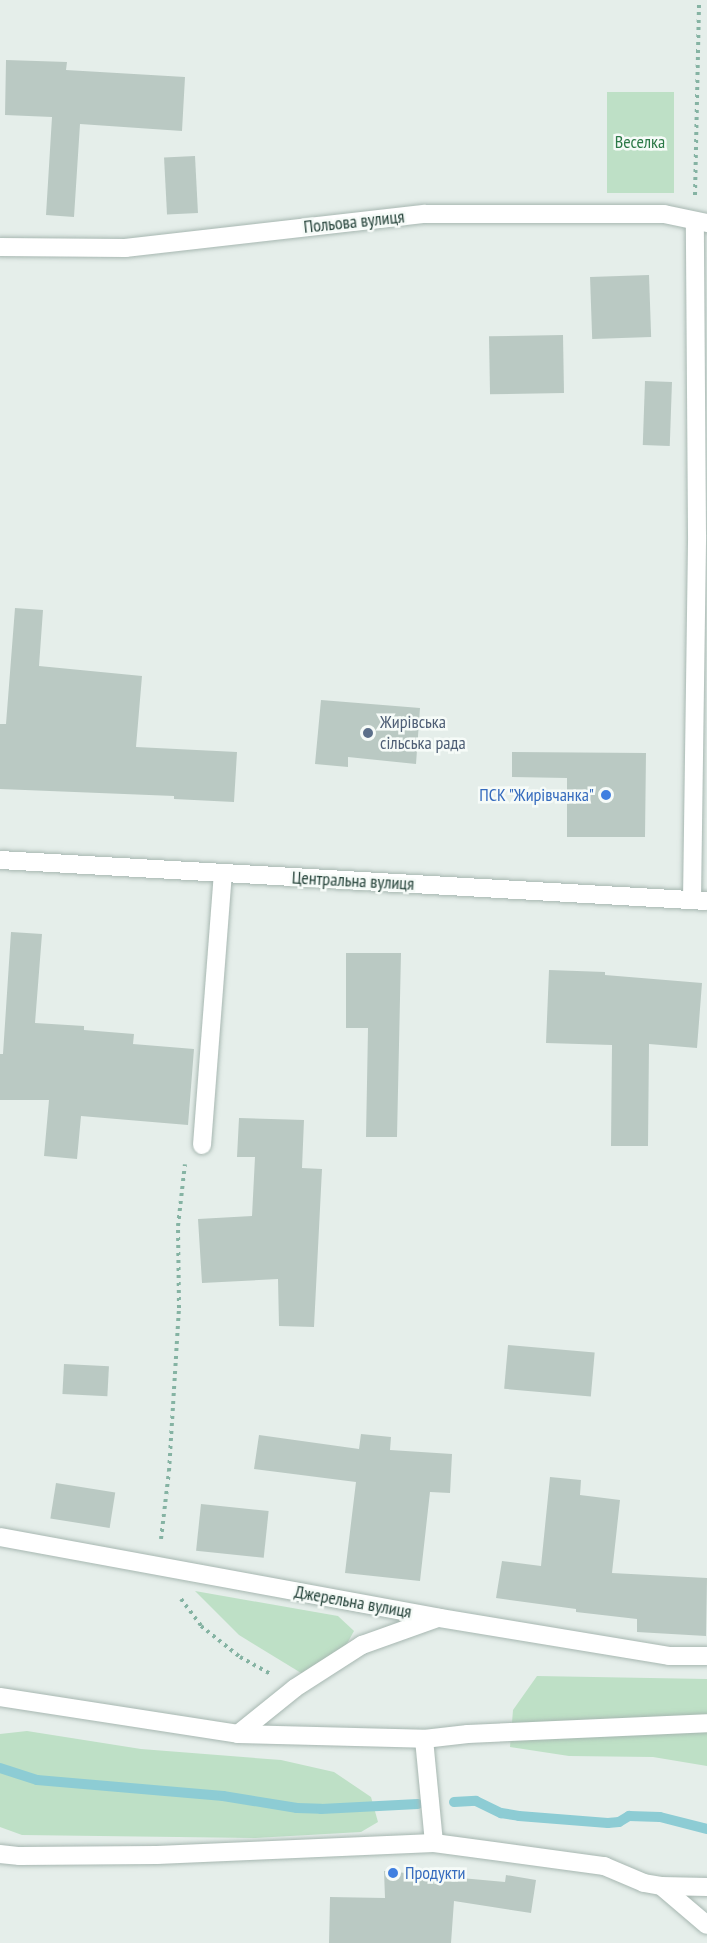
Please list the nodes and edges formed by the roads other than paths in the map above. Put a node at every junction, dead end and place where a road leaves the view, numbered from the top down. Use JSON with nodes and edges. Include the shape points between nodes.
{"nodes":[{"id":1,"x":701,"y":223,"type":"edge"},
{"id":2,"x":0,"y":247,"type":"edge"},
{"id":3,"x":0,"y":860,"type":"edge"},
{"id":4,"x":223,"y":874,"type":"junction"},
{"id":5,"x":700,"y":901,"type":"edge"},
{"id":6,"x":202,"y":1145,"type":"road end"},
{"id":7,"x":0,"y":1537,"type":"edge"},
{"id":8,"x":440,"y":1618,"type":"junction"},
{"id":9,"x":707,"y":1656,"type":"edge"},
{"id":10,"x":0,"y":1697,"type":"edge"},
{"id":11,"x":707,"y":1723,"type":"edge"},
{"id":12,"x":238,"y":1734,"type":"junction"},
{"id":13,"x":424,"y":1739,"type":"junction"},
{"id":14,"x":434,"y":1843,"type":"junction"},
{"id":15,"x":0,"y":1854,"type":"edge"},
{"id":16,"x":661,"y":1886,"type":"junction"},
{"id":17,"x":707,"y":1887,"type":"edge"},
{"id":18,"x":707,"y":1925,"type":"edge"}],
"edges":[{"from":1,"to":2,"type":"street","name":"Польова вулиця","via":[[664,214],[424,214],[125,248]]},
{"from":1,"to":5,"type":"street","via":[[697,535]]},
{"from":3,"to":4,"type":"street","name":"Центральна вулиця"},
{"from":4,"to":5,"type":"street","name":"Центральна вулиця"},
{"from":4,"to":6,"type":"street"},
{"from":7,"to":8,"type":"street","name":"Джерельна вулиця"},
{"from":8,"to":9,"type":"street","name":"Джерельна вулиця","via":[[669,1656]]},
{"from":8,"to":12,"type":"street","via":[[362,1645],[295,1688]]},
{"from":10,"to":12,"type":"street"},
{"from":11,"to":13,"type":"street"},
{"from":12,"to":13,"type":"street"},
{"from":13,"to":14,"type":"street"},
{"from":14,"to":15,"type":"street","via":[[157,1855]]},
{"from":14,"to":16,"type":"street","via":[[604,1866]]},
{"from":16,"to":17,"type":"street"},
{"from":16,"to":18,"type":"street"}]}
